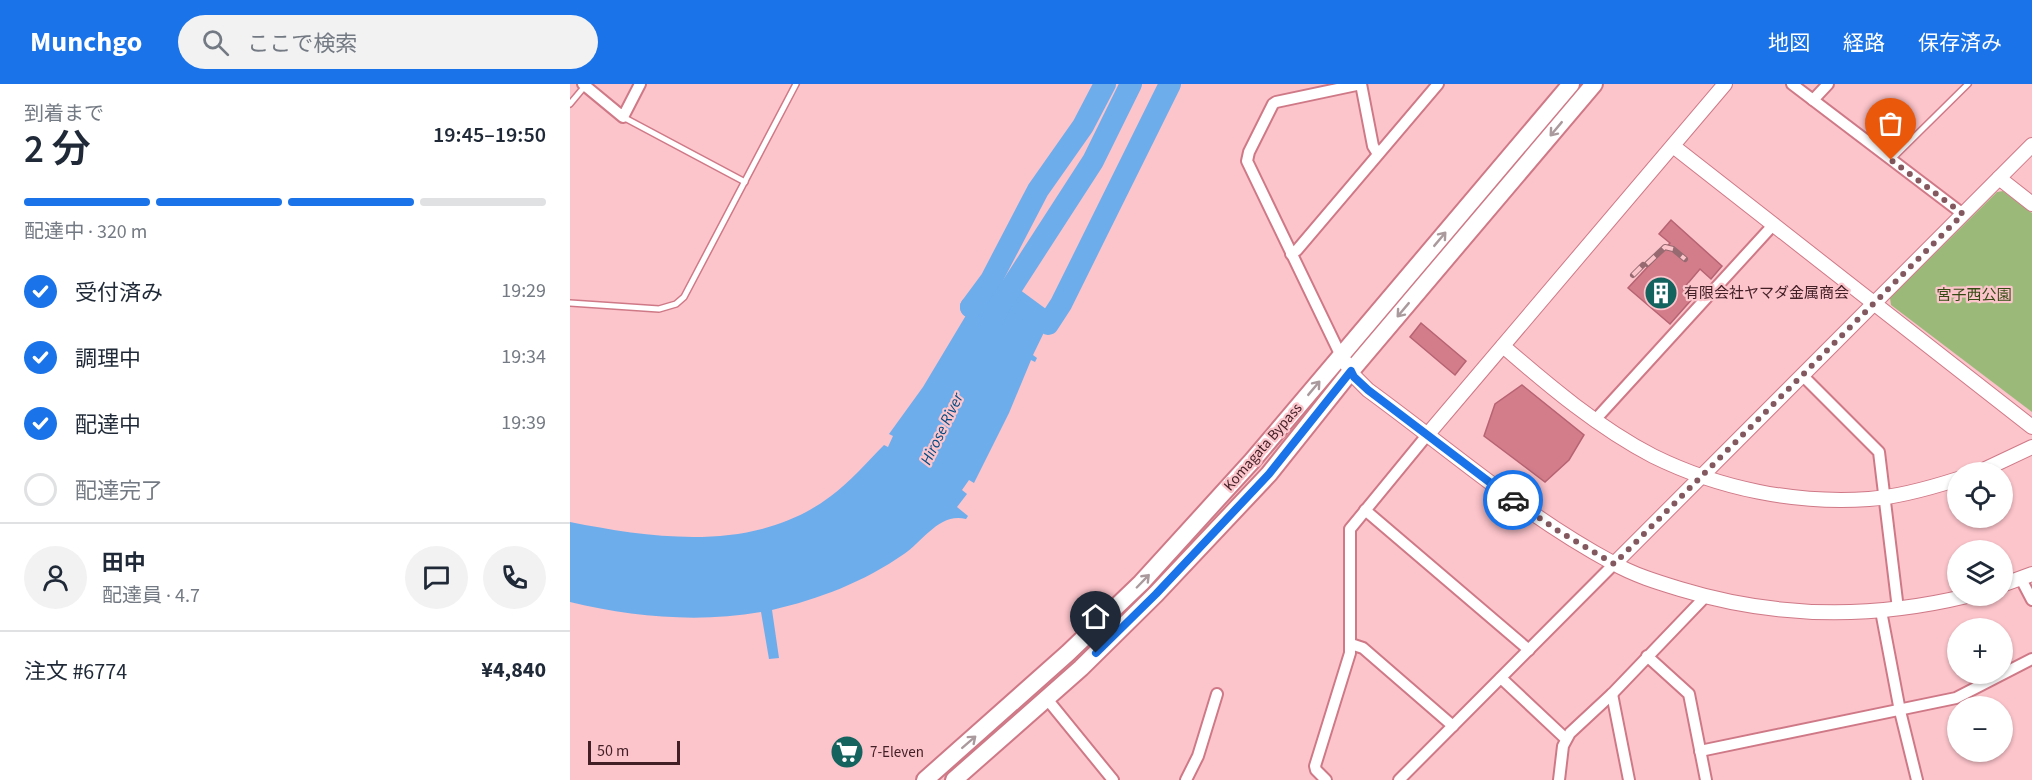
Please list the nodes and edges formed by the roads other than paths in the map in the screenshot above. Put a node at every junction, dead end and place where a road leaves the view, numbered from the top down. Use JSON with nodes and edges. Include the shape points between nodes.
{"nodes":[{"id":1,"x":640,"y":84,"type":"edge"},
{"id":2,"x":796,"y":84,"type":"edge"},
{"id":3,"x":1360,"y":84,"type":"edge"},
{"id":4,"x":1438,"y":84,"type":"edge"},
{"id":5,"x":1571,"y":84,"type":"edge"},
{"id":6,"x":1594,"y":84,"type":"edge"},
{"id":7,"x":1725,"y":84,"type":"edge"},
{"id":8,"x":1792,"y":84,"type":"edge"},
{"id":9,"x":1828,"y":84,"type":"edge"},
{"id":10,"x":1968,"y":84,"type":"edge"},
{"id":11,"x":584,"y":85,"type":"edge"},
{"id":12,"x":1813,"y":100,"type":"junction"},
{"id":13,"x":570,"y":104,"type":"edge"},
{"id":14,"x":622,"y":117,"type":"junction"},
{"id":15,"x":2032,"y":145,"type":"edge"},
{"id":16,"x":1673,"y":146,"type":"junction"},
{"id":17,"x":1378,"y":154,"type":"junction"},
{"id":18,"x":1891,"y":160,"type":"junction"},
{"id":19,"x":1999,"y":178,"type":"junction"},
{"id":20,"x":745,"y":182,"type":"junction"},
{"id":21,"x":2032,"y":204,"type":"edge"},
{"id":22,"x":1963,"y":214,"type":"junction"},
{"id":23,"x":1774,"y":224,"type":"junction"},
{"id":24,"x":1291,"y":254,"type":"junction"},
{"id":25,"x":570,"y":303,"type":"edge"},
{"id":26,"x":1875,"y":303,"type":"junction"},
{"id":27,"x":1503,"y":346,"type":"junction"},
{"id":28,"x":1341,"y":356,"type":"junction"},
{"id":29,"x":1351,"y":371,"type":"junction"},
{"id":30,"x":1803,"y":376,"type":"junction"},
{"id":31,"x":1595,"y":420,"type":"junction"},
{"id":32,"x":2032,"y":427,"type":"edge"},
{"id":33,"x":1428,"y":434,"type":"junction"},
{"id":34,"x":2032,"y":447,"type":"edge"},
{"id":35,"x":2000,"y":462,"type":"edge"},
{"id":36,"x":1702,"y":476,"type":"junction"},
{"id":37,"x":1947,"y":482,"type":"edge"},
{"id":38,"x":1884,"y":497,"type":"junction"},
{"id":39,"x":1365,"y":510,"type":"junction"},
{"id":40,"x":1614,"y":564,"type":"junction"},
{"id":41,"x":2026,"y":577,"type":"edge"},
{"id":42,"x":1705,"y":597,"type":"junction"},
{"id":43,"x":1947,"y":600,"type":"edge"},
{"id":44,"x":2032,"y":600,"type":"edge"},
{"id":45,"x":1898,"y":609,"type":"junction"},
{"id":46,"x":1881,"y":611,"type":"junction"},
{"id":47,"x":1351,"y":644,"type":"junction"},
{"id":48,"x":1529,"y":650,"type":"junction"},
{"id":49,"x":1068,"y":653,"type":"junction"},
{"id":50,"x":1647,"y":656,"type":"junction"},
{"id":51,"x":2032,"y":659,"type":"edge"},
{"id":52,"x":1081,"y":668,"type":"junction"},
{"id":53,"x":1501,"y":678,"type":"junction"},
{"id":54,"x":1612,"y":693,"type":"junction"},
{"id":55,"x":1217,"y":694,"type":"dead end"},
{"id":56,"x":1047,"y":699,"type":"junction"},
{"id":57,"x":1900,"y":711,"type":"junction"},
{"id":58,"x":1454,"y":726,"type":"junction"},
{"id":59,"x":1566,"y":739,"type":"junction"},
{"id":60,"x":1700,"y":751,"type":"junction"},
{"id":61,"x":925,"y":780,"type":"edge"},
{"id":62,"x":954,"y":780,"type":"edge"},
{"id":63,"x":1113,"y":780,"type":"edge"},
{"id":64,"x":1186,"y":780,"type":"edge"},
{"id":65,"x":1326,"y":780,"type":"edge"},
{"id":66,"x":1399,"y":780,"type":"edge"},
{"id":67,"x":1559,"y":780,"type":"edge"},
{"id":68,"x":1629,"y":780,"type":"edge"},
{"id":69,"x":1706,"y":780,"type":"edge"},
{"id":70,"x":1917,"y":780,"type":"edge"}],
"edges":[{"from":1,"to":14,"type":"street"},
{"from":2,"to":20,"type":"lane"},
{"from":3,"to":17,"type":"street"},
{"from":3,"to":24,"type":"street","via":[[1276,102],[1249,152],[1248,166]]},
{"from":4,"to":17,"type":"street"},
{"from":28,"to":5,"type":"main road","name":"Komagata Bypass","one_way":true},
{"from":6,"to":29,"type":"main road","name":"Komagata Bypass","one_way":true},
{"from":7,"to":16,"type":"street"},
{"from":8,"to":12,"type":"street"},
{"from":9,"to":12,"type":"street"},
{"from":10,"to":18,"type":"lane"},
{"from":11,"to":13,"type":"lane"},
{"from":11,"to":14,"type":"street"},
{"from":12,"to":18,"type":"street"},
{"from":14,"to":20,"type":"lane"},
{"from":15,"to":19,"type":"street"},
{"from":16,"to":23,"type":"street"},
{"from":16,"to":27,"type":"street"},
{"from":17,"to":24,"type":"street"},
{"from":18,"to":22,"type":"street"},
{"from":19,"to":21,"type":"street"},
{"from":19,"to":22,"type":"street"},
{"from":20,"to":25,"type":"lane","via":[[684,297],[676,304],[659,309]]},
{"from":22,"to":26,"type":"street"},
{"from":23,"to":26,"type":"street"},
{"from":23,"to":31,"type":"street"},
{"from":24,"to":28,"type":"street"},
{"from":26,"to":30,"type":"street"},
{"from":26,"to":32,"type":"street"},
{"from":27,"to":31,"type":"street"},
{"from":27,"to":33,"type":"street"},
{"from":28,"to":29,"type":"street"},
{"from":49,"to":28,"type":"main road","name":"Komagata Bypass","one_way":true,"via":[[1157,566]]},
{"from":29,"to":33,"type":"street","via":[[1368,390]]},
{"from":29,"to":52,"type":"main road","name":"Komagata Bypass","via":[[1269,474]]},
{"from":30,"to":36,"type":"street"},
{"from":30,"to":38,"type":"street","via":[[1879,452]]},
{"from":31,"to":36,"type":"street","via":[[1653,456]]},
{"from":33,"to":39,"type":"street"},
{"from":33,"to":40,"type":"street","via":[[1533,515]]},
{"from":34,"to":35,"type":"street"},
{"from":36,"to":38,"type":"street","via":[[1772,496]]},
{"from":36,"to":40,"type":"street"},
{"from":37,"to":38,"type":"street"},
{"from":38,"to":45,"type":"street"},
{"from":39,"to":47,"type":"street","via":[[1348,534]]},
{"from":39,"to":48,"type":"street"},
{"from":40,"to":42,"type":"street"},
{"from":40,"to":48,"type":"street"},
{"from":41,"to":44,"type":"street"},
{"from":42,"to":46,"type":"street","via":[[1795,612]]},
{"from":42,"to":50,"type":"street"},
{"from":43,"to":45,"type":"street"},
{"from":45,"to":46,"type":"street"},
{"from":46,"to":57,"type":"street"},
{"from":47,"to":58,"type":"street","via":[[1363,648]]},
{"from":47,"to":65,"type":"street","via":[[1315,766]]},
{"from":48,"to":53,"type":"street"},
{"from":49,"to":52,"type":"lane"},
{"from":61,"to":49,"type":"main road","name":"Komagata Bypass","one_way":true},
{"from":50,"to":54,"type":"street"},
{"from":50,"to":60,"type":"street","via":[[1689,694]]},
{"from":51,"to":57,"type":"street","via":[[1956,698]]},
{"from":52,"to":56,"type":"main road","name":"Komagata Bypass"},
{"from":53,"to":58,"type":"street"},
{"from":53,"to":59,"type":"street"},
{"from":54,"to":59,"type":"street"},
{"from":54,"to":68,"type":"street"},
{"from":55,"to":64,"type":"street","via":[[1198,756]]},
{"from":56,"to":62,"type":"main road","name":"Komagata Bypass"},
{"from":56,"to":63,"type":"street"},
{"from":57,"to":60,"type":"street"},
{"from":57,"to":70,"type":"street"},
{"from":58,"to":66,"type":"street"},
{"from":59,"to":67,"type":"street"},
{"from":60,"to":69,"type":"street"}]}
